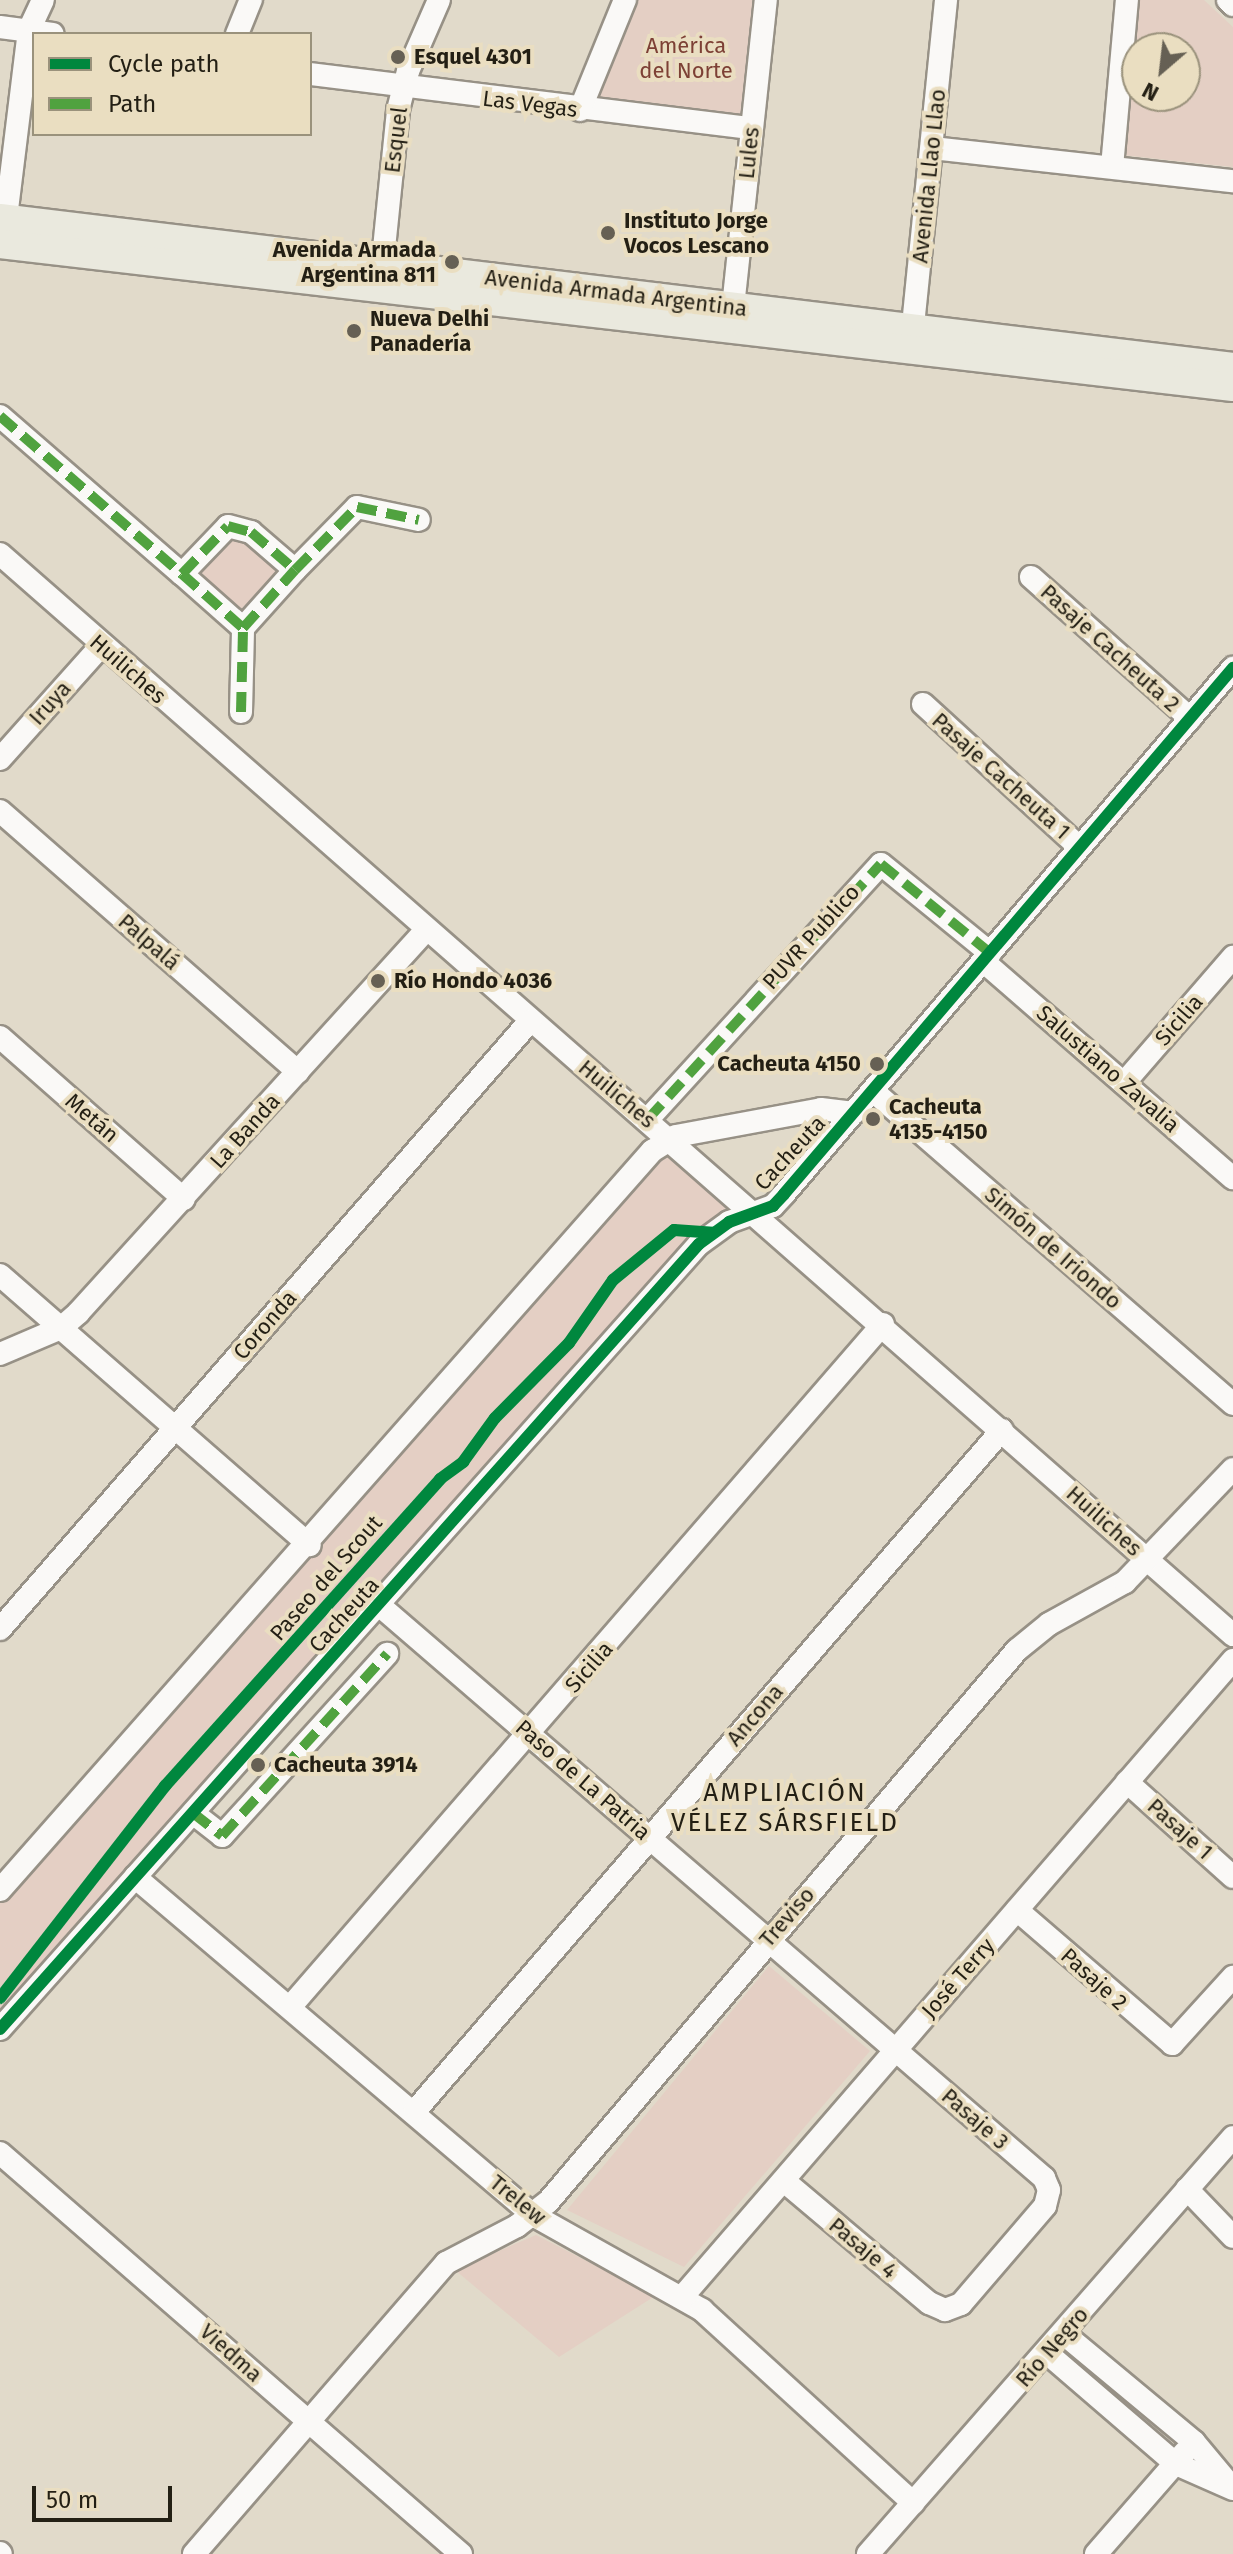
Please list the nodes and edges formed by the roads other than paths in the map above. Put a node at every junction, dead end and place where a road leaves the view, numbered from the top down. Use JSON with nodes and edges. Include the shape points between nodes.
{"nodes":[{"id":1,"x":43,"y":0,"type":"edge"},
{"id":2,"x":251,"y":0,"type":"edge"},
{"id":3,"x":439,"y":0,"type":"edge"},
{"id":4,"x":625,"y":0,"type":"edge"},
{"id":5,"x":766,"y":0,"type":"edge"},
{"id":6,"x":946,"y":0,"type":"edge"},
{"id":7,"x":1127,"y":0,"type":"edge"},
{"id":8,"x":1228,"y":0,"type":"edge"},
{"id":9,"x":1233,"y":5,"type":"edge"},
{"id":10,"x":0,"y":27,"type":"edge"},
{"id":11,"x":29,"y":30,"type":"junction"},
{"id":12,"x":41,"y":32,"type":"edge"},
{"id":13,"x":238,"y":32,"type":"edge"},
{"id":14,"x":312,"y":74,"type":"edge"},
{"id":15,"x":403,"y":89,"type":"junction"},
{"id":16,"x":580,"y":110,"type":"junction"},
{"id":17,"x":752,"y":128,"type":"junction"},
{"id":18,"x":932,"y":148,"type":"junction"},
{"id":19,"x":1112,"y":167,"type":"junction"},
{"id":20,"x":1233,"y":181,"type":"edge"},
{"id":21,"x":2,"y":231,"type":"edge"},
{"id":22,"x":381,"y":276,"type":"junction"},
{"id":23,"x":733,"y":307,"type":"junction"},
{"id":24,"x":911,"y":340,"type":"junction"},
{"id":25,"x":1233,"y":367,"type":"edge"},
{"id":26,"x":1233,"y":387,"type":"edge"},
{"id":27,"x":0,"y":416,"type":"edge"},
{"id":28,"x":419,"y":520,"type":"dead end"},
{"id":29,"x":0,"y":554,"type":"edge"},
{"id":30,"x":295,"y":570,"type":"junction"},
{"id":31,"x":182,"y":574,"type":"junction"},
{"id":32,"x":1031,"y":577,"type":"dead end"},
{"id":33,"x":243,"y":628,"type":"junction"},
{"id":34,"x":101,"y":646,"type":"junction"},
{"id":35,"x":1233,"y":668,"type":"edge"},
{"id":36,"x":923,"y":704,"type":"dead end"},
{"id":37,"x":241,"y":712,"type":"dead end"},
{"id":38,"x":1190,"y":718,"type":"junction"},
{"id":39,"x":0,"y":759,"type":"edge"},
{"id":40,"x":0,"y":811,"type":"edge"},
{"id":41,"x":1079,"y":847,"type":"junction"},
{"id":42,"x":426,"y":930,"type":"junction"},
{"id":43,"x":986,"y":957,"type":"junction"},
{"id":44,"x":1233,"y":957,"type":"edge"},
{"id":45,"x":530,"y":1021,"type":"junction"},
{"id":46,"x":0,"y":1037,"type":"edge"},
{"id":47,"x":298,"y":1072,"type":"junction"},
{"id":48,"x":1124,"y":1083,"type":"junction"},
{"id":49,"x":873,"y":1091,"type":"junction"},
{"id":50,"x":854,"y":1113,"type":"junction"},
{"id":51,"x":648,"y":1119,"type":"junction"},
{"id":52,"x":668,"y":1138,"type":"junction"},
{"id":53,"x":1233,"y":1178,"type":"edge"},
{"id":54,"x":184,"y":1199,"type":"junction"},
{"id":55,"x":749,"y":1212,"type":"junction"},
{"id":56,"x":0,"y":1275,"type":"edge"},
{"id":57,"x":883,"y":1324,"type":"junction"},
{"id":58,"x":61,"y":1328,"type":"junction"},
{"id":59,"x":0,"y":1354,"type":"edge"},
{"id":60,"x":1233,"y":1404,"type":"edge"},
{"id":61,"x":175,"y":1428,"type":"junction"},
{"id":62,"x":1002,"y":1430,"type":"junction"},
{"id":63,"x":1233,"y":1469,"type":"edge"},
{"id":64,"x":310,"y":1545,"type":"junction"},
{"id":65,"x":1149,"y":1561,"type":"junction"},
{"id":66,"x":379,"y":1605,"type":"junction"},
{"id":67,"x":0,"y":1629,"type":"edge"},
{"id":68,"x":1233,"y":1635,"type":"edge"},
{"id":69,"x":387,"y":1654,"type":"dead end"},
{"id":70,"x":1233,"y":1660,"type":"edge"},
{"id":71,"x":531,"y":1735,"type":"junction"},
{"id":72,"x":1127,"y":1782,"type":"junction"},
{"id":73,"x":193,"y":1813,"type":"junction"},
{"id":74,"x":649,"y":1837,"type":"junction"},
{"id":75,"x":135,"y":1877,"type":"junction"},
{"id":76,"x":1233,"y":1877,"type":"edge"},
{"id":77,"x":0,"y":1890,"type":"edge"},
{"id":78,"x":1017,"y":1910,"type":"junction"},
{"id":79,"x":768,"y":1939,"type":"junction"},
{"id":80,"x":1233,"y":1977,"type":"edge"},
{"id":81,"x":291,"y":2006,"type":"junction"},
{"id":82,"x":0,"y":2029,"type":"edge"},
{"id":83,"x":895,"y":2050,"type":"junction"},
{"id":84,"x":415,"y":2111,"type":"junction"},
{"id":85,"x":1233,"y":2137,"type":"edge"},
{"id":86,"x":0,"y":2153,"type":"edge"},
{"id":87,"x":784,"y":2181,"type":"junction"},
{"id":88,"x":1187,"y":2189,"type":"junction"},
{"id":89,"x":533,"y":2215,"type":"junction"},
{"id":90,"x":1233,"y":2237,"type":"edge"},
{"id":91,"x":683,"y":2296,"type":"junction"},
{"id":92,"x":945,"y":2310,"type":"joint"},
{"id":93,"x":1064,"y":2334,"type":"junction"},
{"id":94,"x":1047,"y":2353,"type":"junction"},
{"id":95,"x":308,"y":2421,"type":"junction"},
{"id":96,"x":1194,"y":2442,"type":"junction"},
{"id":97,"x":1176,"y":2464,"type":"junction"},
{"id":98,"x":1233,"y":2489,"type":"edge"},
{"id":99,"x":913,"y":2503,"type":"junction"},
{"id":100,"x":194,"y":2554,"type":"edge"},
{"id":101,"x":461,"y":2554,"type":"edge"},
{"id":102,"x":868,"y":2554,"type":"edge"},
{"id":103,"x":1096,"y":2554,"type":"edge"}],
"edges":[{"from":1,"to":11,"type":"street"},
{"from":2,"to":13,"type":"street"},
{"from":3,"to":15,"type":"street","name":"Esquel"},
{"from":4,"to":16,"type":"street"},
{"from":5,"to":17,"type":"street","name":"Lules"},
{"from":6,"to":18,"type":"street","name":"Avenida Llao Llao"},
{"from":7,"to":19,"type":"street"},
{"from":8,"to":9,"type":"street"},
{"from":10,"to":11,"type":"street"},
{"from":11,"to":12,"type":"street"},
{"from":11,"to":21,"type":"street"},
{"from":14,"to":15,"type":"street","name":"Las Vegas"},
{"from":15,"to":16,"type":"street","name":"Las Vegas"},
{"from":15,"to":22,"type":"street","name":"Esquel"},
{"from":16,"to":17,"type":"street","name":"Las Vegas"},
{"from":17,"to":23,"type":"street","name":"Lules"},
{"from":18,"to":19,"type":"street"},
{"from":18,"to":24,"type":"street","name":"Avenida Llao Llao"},
{"from":19,"to":20,"type":"street"},
{"from":21,"to":22,"type":"main road","name":"Avenida Armada Argentina"},
{"from":22,"to":23,"type":"main road","name":"Avenida Armada Argentina"},
{"from":22,"to":24,"type":"main road","name":"Avenida Armada Argentina"},
{"from":23,"to":24,"type":"main road","name":"Avenida Armada Argentina"},
{"from":24,"to":25,"type":"main road","name":"Avenida Armada Argentina"},
{"from":24,"to":26,"type":"main road","name":"Avenida Armada Argentina"},
{"from":27,"to":31,"type":"street"},
{"from":28,"to":30,"type":"street","via":[[357,507]]},
{"from":29,"to":34,"type":"street","name":"Huiliches"},
{"from":30,"to":31,"type":"street","via":[[251,532],[228,526]]},
{"from":30,"to":33,"type":"street"},
{"from":31,"to":33,"type":"street"},
{"from":32,"to":38,"type":"street","name":"Pasaje Cacheuta 2"},
{"from":33,"to":37,"type":"street"},
{"from":34,"to":39,"type":"street","name":"Iruya"},
{"from":34,"to":42,"type":"street","name":"Huiliches"},
{"from":35,"to":38,"type":"street","name":"Cacheuta"},
{"from":36,"to":41,"type":"street","name":"Pasaje Cacheuta 1"},
{"from":38,"to":41,"type":"street","name":"Cacheuta"},
{"from":40,"to":47,"type":"street","name":"Palpalá"},
{"from":41,"to":43,"type":"street","name":"Cacheuta"},
{"from":42,"to":45,"type":"street","name":"Huiliches"},
{"from":42,"to":47,"type":"street","name":"La Banda"},
{"from":43,"to":48,"type":"street","name":"Salustiano Zavalia"},
{"from":43,"to":49,"type":"street","name":"Cacheuta"},
{"from":43,"to":51,"type":"street","name":"PUVR Publico","via":[[881,864]]},
{"from":44,"to":48,"type":"street","name":"Sicilia"},
{"from":45,"to":51,"type":"street","name":"Huiliches"},
{"from":45,"to":61,"type":"street","name":"Coronda"},
{"from":46,"to":54,"type":"street","name":"Metán"},
{"from":47,"to":54,"type":"street","name":"La Banda"},
{"from":48,"to":53,"type":"street","name":"Salustiano Zavalia"},
{"from":49,"to":50,"type":"street","name":"Cacheuta"},
{"from":49,"to":60,"type":"street","name":"Simón de Iriondo"},
{"from":50,"to":52,"type":"street","via":[[821,1109]]},
{"from":50,"to":55,"type":"street","name":"Cacheuta","via":[[773,1206]]},
{"from":51,"to":52,"type":"street","name":"Huiliches"},
{"from":52,"to":55,"type":"street","name":"Huiliches"},
{"from":52,"to":64,"type":"street"},
{"from":54,"to":58,"type":"street","name":"La Banda"},
{"from":55,"to":57,"type":"street","name":"Huiliches"},
{"from":55,"to":66,"type":"street","name":"Cacheuta","via":[[699,1244]]},
{"from":56,"to":58,"type":"street"},
{"from":57,"to":62,"type":"street","name":"Huiliches"},
{"from":57,"to":71,"type":"street","name":"Sicilia"},
{"from":58,"to":59,"type":"street"},
{"from":58,"to":61,"type":"street"},
{"from":61,"to":64,"type":"street"},
{"from":61,"to":67,"type":"street","name":"Coronda"},
{"from":62,"to":65,"type":"street","name":"Huiliches"},
{"from":62,"to":74,"type":"street","name":"Ancona"},
{"from":63,"to":65,"type":"street","name":"Treviso"},
{"from":64,"to":77,"type":"street"},
{"from":65,"to":68,"type":"street","name":"Huiliches"},
{"from":65,"to":79,"type":"street","name":"Treviso","via":[[1104,1598],[1049,1624],[1017,1650]]},
{"from":66,"to":71,"type":"street","name":"Paso de La Patria"},
{"from":66,"to":73,"type":"street","name":"Cacheuta"},
{"from":69,"to":73,"type":"street","via":[[222,1836]]},
{"from":70,"to":72,"type":"street","name":"José Terry"},
{"from":71,"to":74,"type":"street","name":"Paso de La Patria"},
{"from":71,"to":81,"type":"street","name":"Sicilia"},
{"from":72,"to":76,"type":"street","name":"Pasaje 1"},
{"from":72,"to":78,"type":"street","name":"José Terry"},
{"from":73,"to":75,"type":"street","name":"Cacheuta"},
{"from":74,"to":79,"type":"street","name":"Paso de La Patria"},
{"from":74,"to":84,"type":"street","name":"Ancona"},
{"from":75,"to":81,"type":"street","name":"Trelew"},
{"from":75,"to":82,"type":"street","name":"Cacheuta"},
{"from":78,"to":80,"type":"street","name":"Pasaje 2","via":[[1172,2044]]},
{"from":78,"to":83,"type":"street","name":"José Terry"},
{"from":79,"to":83,"type":"street","name":"Paso de La Patria"},
{"from":79,"to":89,"type":"street","name":"Treviso"},
{"from":81,"to":84,"type":"street","name":"Trelew"},
{"from":83,"to":87,"type":"street","name":"José Terry"},
{"from":83,"to":92,"type":"street","name":"Pasaje 3","via":[[1044,2178],[1049,2190],[1045,2206],[961,2304]]},
{"from":84,"to":89,"type":"street","name":"Trelew"},
{"from":85,"to":88,"type":"street","name":"Río Negro"},
{"from":86,"to":95,"type":"street","name":"Viedma"},
{"from":87,"to":91,"type":"street","name":"José Terry"},
{"from":87,"to":92,"type":"street","name":"Pasaje 4","via":[[929,2303]]},
{"from":88,"to":90,"type":"street"},
{"from":88,"to":93,"type":"street","name":"Río Negro"},
{"from":89,"to":91,"type":"street","name":"Trelew"},
{"from":89,"to":95,"type":"street","name":"Treviso","via":[[446,2263]]},
{"from":91,"to":99,"type":"street","name":"Trelew"},
{"from":93,"to":94,"type":"street","name":"Río Negro"},
{"from":93,"to":96,"type":"street"},
{"from":94,"to":97,"type":"street"},
{"from":94,"to":99,"type":"street","name":"Río Negro"},
{"from":95,"to":100,"type":"street","name":"Treviso"},
{"from":95,"to":101,"type":"street","name":"Viedma"},
{"from":96,"to":97,"type":"street"},
{"from":96,"to":98,"type":"street"},
{"from":97,"to":98,"type":"street"},
{"from":97,"to":103,"type":"street"},
{"from":99,"to":102,"type":"street","name":"Río Negro"}]}
